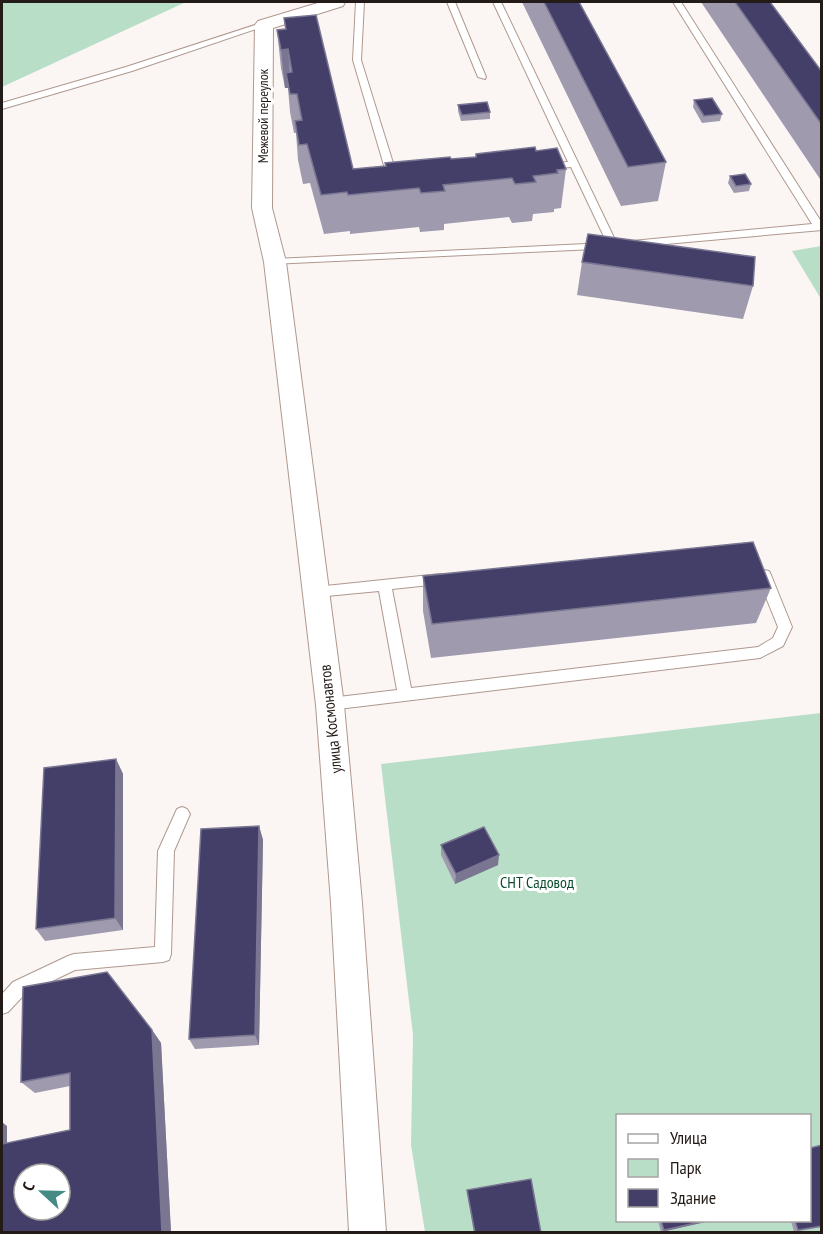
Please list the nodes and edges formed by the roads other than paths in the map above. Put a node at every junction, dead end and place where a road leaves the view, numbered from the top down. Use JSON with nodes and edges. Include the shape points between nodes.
{"nodes":[{"id":1,"x":337,"y":2,"type":"edge"},
{"id":2,"x":360,"y":2,"type":"edge"},
{"id":3,"x":451,"y":2,"type":"edge"},
{"id":4,"x":496,"y":2,"type":"edge"},
{"id":5,"x":677,"y":2,"type":"edge"},
{"id":6,"x":264,"y":25,"type":"junction"},
{"id":7,"x":482,"y":77,"type":"dead end"},
{"id":8,"x":2,"y":106,"type":"edge"},
{"id":9,"x":574,"y":164,"type":"junction"},
{"id":10,"x":540,"y":166,"type":"edge"},
{"id":11,"x":404,"y":178,"type":"edge"},
{"id":12,"x":262,"y":208,"type":"joint"},
{"id":13,"x":820,"y":227,"type":"edge"},
{"id":14,"x":613,"y":246,"type":"junction"},
{"id":15,"x":275,"y":262,"type":"junction"},
{"id":16,"x":755,"y":563,"type":"edge"},
{"id":17,"x":455,"y":578,"type":"edge"},
{"id":18,"x":384,"y":584,"type":"junction"},
{"id":19,"x":316,"y":592,"type":"junction"},
{"id":20,"x":405,"y":696,"type":"junction"},
{"id":21,"x":330,"y":704,"type":"junction"},
{"id":22,"x":182,"y":814,"type":"dead end"},
{"id":23,"x":2,"y":1006,"type":"edge"},
{"id":24,"x":368,"y":1233,"type":"edge"}],
"edges":[{"from":1,"to":6,"type":"street"},
{"from":2,"to":11,"type":"lane","via":[[357,60],[392,179]]},
{"from":3,"to":7,"type":"lane"},
{"from":4,"to":9,"type":"lane"},
{"from":5,"to":13,"type":"lane"},
{"from":6,"to":8,"type":"lane"},
{"from":6,"to":12,"type":"street","name":"Межевой переулок"},
{"from":9,"to":10,"type":"lane"},
{"from":9,"to":14,"type":"lane"},
{"from":12,"to":15,"type":"street","name":"улица Космонавтов"},
{"from":13,"to":14,"type":"lane"},
{"from":14,"to":15,"type":"lane"},
{"from":15,"to":19,"type":"street","name":"улица Космонавтов"},
{"from":16,"to":20,"type":"lane","via":[[762,567],[785,627],[778,642],[760,652]]},
{"from":17,"to":18,"type":"lane"},
{"from":18,"to":19,"type":"lane"},
{"from":18,"to":20,"type":"lane"},
{"from":19,"to":21,"type":"street","name":"улица Космонавтов"},
{"from":20,"to":21,"type":"lane"},
{"from":21,"to":24,"type":"street","name":"улица Космонавтов","via":[[349,922]]},
{"from":22,"to":23,"type":"lane","via":[[166,851],[163,954],[74,962],[19,988]]}]}
